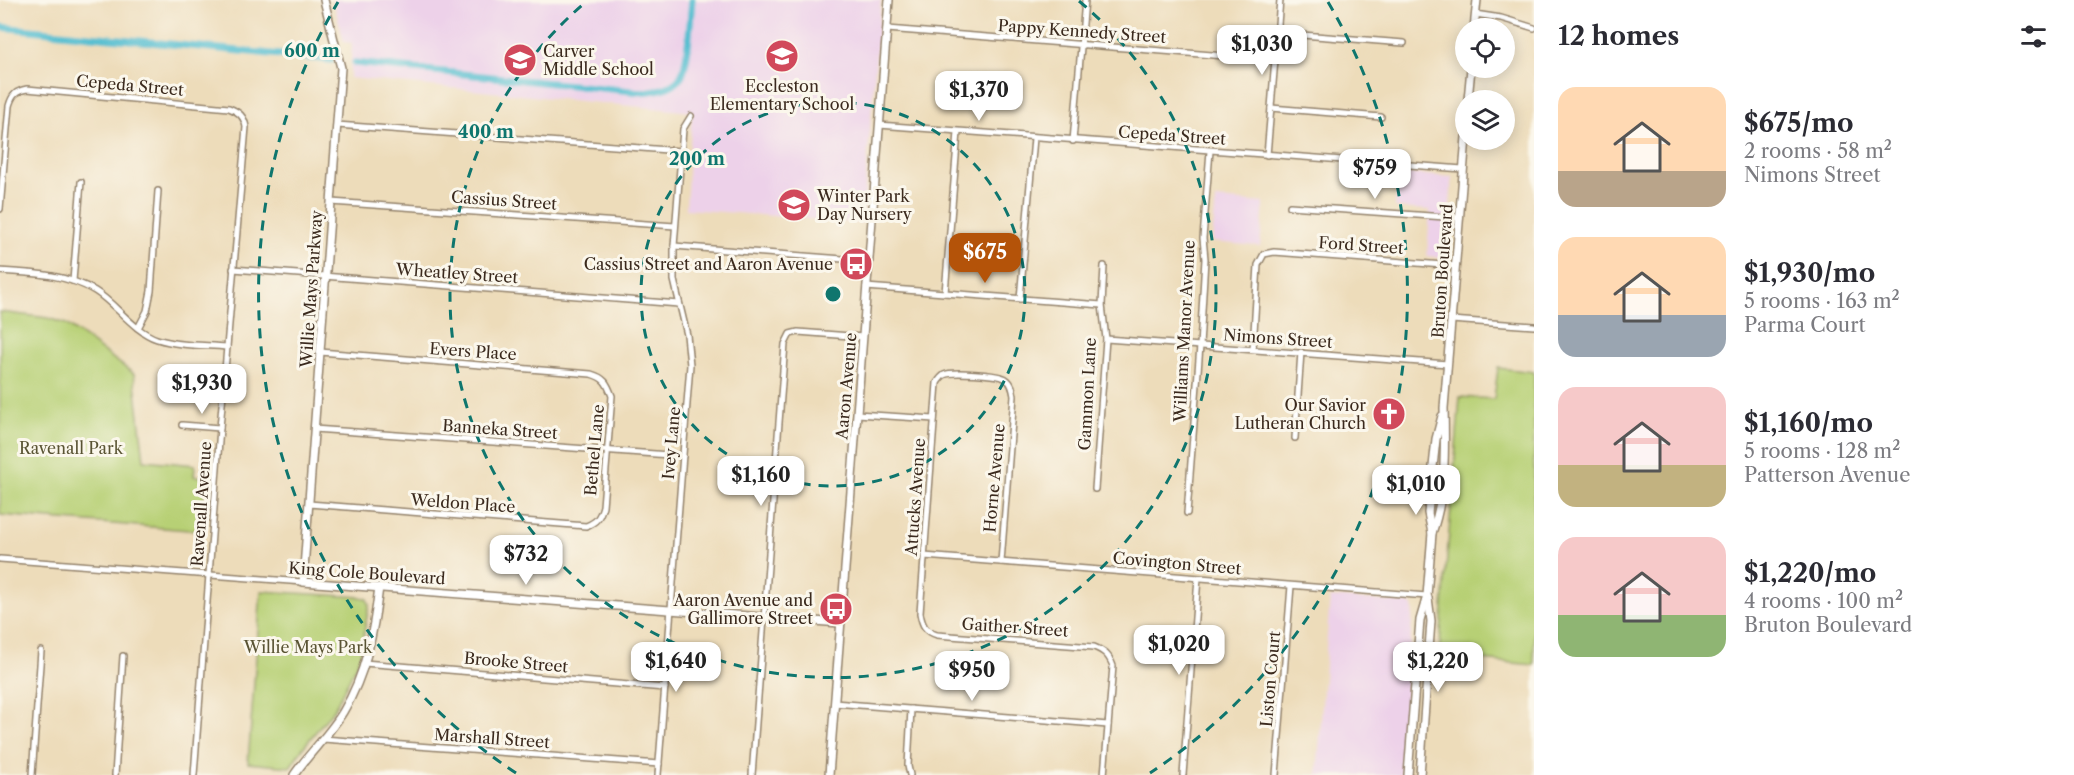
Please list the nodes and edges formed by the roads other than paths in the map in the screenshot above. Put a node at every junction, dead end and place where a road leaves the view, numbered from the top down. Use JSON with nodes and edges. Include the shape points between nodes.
{"nodes":[{"id":1,"x":324,"y":0,"type":"edge"},
{"id":2,"x":889,"y":0,"type":"edge"},
{"id":3,"x":1085,"y":0,"type":"edge"},
{"id":4,"x":1280,"y":0,"type":"edge"},
{"id":5,"x":1477,"y":0,"type":"edge"},
{"id":6,"x":1475,"y":14,"type":"junction"},
{"id":7,"x":1475,"y":18,"type":"edge"},
{"id":8,"x":1534,"y":28,"type":"edge"},
{"id":9,"x":887,"y":29,"type":"junction"},
{"id":10,"x":1277,"y":33,"type":"junction"},
{"id":11,"x":1404,"y":43,"type":"dead end"},
{"id":12,"x":1080,"y":45,"type":"junction"},
{"id":13,"x":1275,"y":60,"type":"junction"},
{"id":14,"x":1271,"y":108,"type":"junction"},
{"id":15,"x":691,"y":116,"type":"dead end"},
{"id":16,"x":1381,"y":117,"type":"dead end"},
{"id":17,"x":336,"y":125,"type":"junction"},
{"id":18,"x":879,"y":125,"type":"junction"},
{"id":19,"x":246,"y":127,"type":"joint"},
{"id":20,"x":958,"y":132,"type":"junction"},
{"id":21,"x":1034,"y":138,"type":"junction"},
{"id":22,"x":1073,"y":141,"type":"junction"},
{"id":23,"x":1465,"y":150,"type":"edge"},
{"id":24,"x":681,"y":151,"type":"junction"},
{"id":25,"x":1210,"y":151,"type":"junction"},
{"id":26,"x":1267,"y":155,"type":"junction"},
{"id":27,"x":1463,"y":169,"type":"junction"},
{"id":28,"x":81,"y":182,"type":"dead end"},
{"id":29,"x":158,"y":191,"type":"dead end"},
{"id":30,"x":331,"y":201,"type":"junction"},
{"id":31,"x":1290,"y":206,"type":"dead end"},
{"id":32,"x":0,"y":208,"type":"edge"},
{"id":33,"x":1459,"y":218,"type":"junction"},
{"id":34,"x":675,"y":226,"type":"junction"},
{"id":35,"x":674,"y":246,"type":"junction"},
{"id":36,"x":869,"y":261,"type":"junction"},
{"id":37,"x":1104,"y":266,"type":"dead end"},
{"id":38,"x":1456,"y":266,"type":"junction"},
{"id":39,"x":233,"y":269,"type":"junction"},
{"id":40,"x":0,"y":271,"type":"edge"},
{"id":41,"x":326,"y":276,"type":"junction"},
{"id":42,"x":73,"y":281,"type":"junction"},
{"id":43,"x":866,"y":287,"type":"junction"},
{"id":44,"x":945,"y":293,"type":"junction"},
{"id":45,"x":1020,"y":299,"type":"junction"},
{"id":46,"x":679,"y":304,"type":"junction"},
{"id":47,"x":1102,"y":305,"type":"junction"},
{"id":48,"x":1451,"y":320,"type":"junction"},
{"id":49,"x":1534,"y":326,"type":"edge"},
{"id":50,"x":138,"y":328,"type":"junction"},
{"id":51,"x":863,"y":337,"type":"junction"},
{"id":52,"x":1106,"y":339,"type":"junction"},
{"id":53,"x":1200,"y":346,"type":"junction"},
{"id":54,"x":227,"y":347,"type":"junction"},
{"id":55,"x":1253,"y":349,"type":"junction"},
{"id":56,"x":320,"y":352,"type":"junction"},
{"id":57,"x":1301,"y":352,"type":"junction"},
{"id":58,"x":1448,"y":364,"type":"junction"},
{"id":59,"x":612,"y":396,"type":"joint"},
{"id":60,"x":1014,"y":396,"type":"joint"},
{"id":61,"x":857,"y":414,"type":"junction"},
{"id":62,"x":934,"y":419,"type":"junction"},
{"id":63,"x":182,"y":425,"type":"dead end"},
{"id":64,"x":220,"y":428,"type":"junction"},
{"id":65,"x":314,"y":429,"type":"junction"},
{"id":66,"x":1295,"y":438,"type":"dead end"},
{"id":67,"x":607,"y":451,"type":"junction"},
{"id":68,"x":683,"y":456,"type":"junction"},
{"id":69,"x":1095,"y":489,"type":"dead end"},
{"id":70,"x":309,"y":504,"type":"junction"},
{"id":71,"x":603,"y":506,"type":"joint"},
{"id":72,"x":1186,"y":513,"type":"dead end"},
{"id":73,"x":924,"y":556,"type":"junction"},
{"id":74,"x":0,"y":559,"type":"edge"},
{"id":75,"x":1001,"y":562,"type":"junction"},
{"id":76,"x":210,"y":574,"type":"junction"},
{"id":77,"x":1198,"y":578,"type":"junction"},
{"id":78,"x":303,"y":582,"type":"junction"},
{"id":79,"x":1291,"y":586,"type":"junction"},
{"id":80,"x":379,"y":587,"type":"junction"},
{"id":81,"x":1427,"y":596,"type":"junction"},
{"id":82,"x":671,"y":609,"type":"junction"},
{"id":83,"x":920,"y":613,"type":"joint"},
{"id":84,"x":764,"y":617,"type":"junction"},
{"id":85,"x":840,"y":623,"type":"junction"},
{"id":86,"x":41,"y":651,"type":"dead end"},
{"id":87,"x":123,"y":656,"type":"dead end"},
{"id":88,"x":364,"y":663,"type":"junction"},
{"id":89,"x":1415,"y":683,"type":"junction"},
{"id":90,"x":1427,"y":684,"type":"junction"},
{"id":91,"x":665,"y":688,"type":"junction"},
{"id":92,"x":834,"y":703,"type":"junction"},
{"id":93,"x":911,"y":709,"type":"junction"},
{"id":94,"x":1108,"y":725,"type":"junction"},
{"id":95,"x":324,"y":740,"type":"junction"},
{"id":96,"x":1411,"y":742,"type":"junction"},
{"id":97,"x":1422,"y":743,"type":"junction"},
{"id":98,"x":659,"y":764,"type":"junction"},
{"id":99,"x":32,"y":775,"type":"edge"},
{"id":100,"x":115,"y":775,"type":"edge"},
{"id":101,"x":194,"y":775,"type":"edge"},
{"id":102,"x":294,"y":775,"type":"edge"},
{"id":103,"x":658,"y":775,"type":"edge"},
{"id":104,"x":752,"y":775,"type":"edge"},
{"id":105,"x":829,"y":775,"type":"edge"},
{"id":106,"x":910,"y":775,"type":"edge"},
{"id":107,"x":1104,"y":775,"type":"edge"},
{"id":108,"x":1183,"y":775,"type":"edge"},
{"id":109,"x":1276,"y":775,"type":"edge"},
{"id":110,"x":1408,"y":775,"type":"edge"},
{"id":111,"x":1420,"y":775,"type":"edge"}],
"edges":[{"from":1,"to":17,"type":"street","name":"Willie Mays Parkway","via":[[340,60]]},
{"from":2,"to":9,"type":"street","name":"Aaron Avenue"},
{"from":3,"to":12,"type":"street"},
{"from":4,"to":10,"type":"street"},
{"from":5,"to":6,"type":"street"},
{"from":6,"to":7,"type":"street"},
{"from":6,"to":8,"type":"street"},
{"from":9,"to":12,"type":"street","name":"Pappy Kennedy Street"},
{"from":9,"to":18,"type":"street","name":"Aaron Avenue"},
{"from":10,"to":11,"type":"street"},
{"from":10,"to":13,"type":"street"},
{"from":12,"to":13,"type":"street","name":"Pappy Kennedy Street"},
{"from":12,"to":22,"type":"street"},
{"from":13,"to":14,"type":"street"},
{"from":14,"to":16,"type":"street"},
{"from":14,"to":26,"type":"street"},
{"from":15,"to":24,"type":"street","name":"Ivey Lane","via":[[683,129]]},
{"from":17,"to":24,"type":"street"},
{"from":17,"to":30,"type":"street","name":"Willie Mays Parkway"},
{"from":18,"to":20,"type":"street","name":"Cepeda Street"},
{"from":18,"to":36,"type":"street","name":"Aaron Avenue"},
{"from":19,"to":32,"type":"street","name":"Cepeda Street","via":[[239,112],[229,108],[19,90],[11,97],[9,106]]},
{"from":19,"to":39,"type":"street","name":"Ravenall Avenue"},
{"from":20,"to":21,"type":"street","name":"Cepeda Street"},
{"from":20,"to":44,"type":"street"},
{"from":21,"to":22,"type":"street","name":"Cepeda Street"},
{"from":21,"to":45,"type":"street"},
{"from":22,"to":25,"type":"street","name":"Cepeda Street"},
{"from":23,"to":27,"type":"street","name":"Bruton Boulevard"},
{"from":24,"to":34,"type":"street","name":"Ivey Lane"},
{"from":25,"to":26,"type":"street","name":"Cepeda Street"},
{"from":25,"to":53,"type":"street","name":"Williams Manor Avenue"},
{"from":26,"to":27,"type":"street","name":"Cepeda Street"},
{"from":27,"to":33,"type":"street","name":"Bruton Boulevard"},
{"from":28,"to":42,"type":"street"},
{"from":29,"to":50,"type":"street","via":[[151,291]]},
{"from":30,"to":34,"type":"street","name":"Cassius Street"},
{"from":30,"to":41,"type":"street","name":"Willie Mays Parkway"},
{"from":31,"to":33,"type":"street"},
{"from":33,"to":38,"type":"street","name":"Bruton Boulevard"},
{"from":34,"to":35,"type":"street","name":"Ivey Lane"},
{"from":35,"to":36,"type":"street"},
{"from":35,"to":46,"type":"street","name":"Ivey Lane"},
{"from":36,"to":43,"type":"street","name":"Aaron Avenue"},
{"from":37,"to":47,"type":"street","name":"Gammon Lane"},
{"from":38,"to":48,"type":"street","name":"Bruton Boulevard"},
{"from":38,"to":55,"type":"street","name":"Ford Street","via":[[1264,254],[1258,265]]},
{"from":39,"to":41,"type":"street","name":"Wheatley Street"},
{"from":39,"to":54,"type":"street","name":"Ravenall Avenue"},
{"from":40,"to":42,"type":"street"},
{"from":41,"to":46,"type":"street","name":"Wheatley Street"},
{"from":41,"to":56,"type":"street","name":"Willie Mays Parkway"},
{"from":42,"to":50,"type":"street","via":[[94,291]]},
{"from":43,"to":44,"type":"street"},
{"from":43,"to":51,"type":"street","name":"Aaron Avenue"},
{"from":44,"to":45,"type":"street"},
{"from":45,"to":47,"type":"street"},
{"from":46,"to":68,"type":"street","name":"Ivey Lane","via":[[690,364]]},
{"from":47,"to":52,"type":"street","name":"Gammon Lane"},
{"from":48,"to":49,"type":"street"},
{"from":48,"to":58,"type":"street","name":"Bruton Boulevard"},
{"from":50,"to":54,"type":"street","via":[[156,339]]},
{"from":51,"to":61,"type":"street","name":"Aaron Avenue"},
{"from":51,"to":84,"type":"street","via":[[798,332],[790,334],[785,344]]},
{"from":52,"to":53,"type":"street","name":"Nimons Street"},
{"from":52,"to":69,"type":"street","name":"Gammon Lane"},
{"from":53,"to":55,"type":"street","name":"Nimons Street"},
{"from":53,"to":72,"type":"street","name":"Williams Manor Avenue"},
{"from":54,"to":64,"type":"street","name":"Ravenall Avenue"},
{"from":55,"to":57,"type":"street","name":"Nimons Street"},
{"from":56,"to":59,"type":"street","name":"Evers Place","via":[[591,374],[602,377]]},
{"from":56,"to":65,"type":"street","name":"Willie Mays Parkway"},
{"from":57,"to":58,"type":"street","name":"Nimons Street"},
{"from":57,"to":66,"type":"street"},
{"from":58,"to":81,"type":"street","name":"Bruton Boulevard","via":[[1429,506],[1432,533]]},
{"from":59,"to":67,"type":"street","name":"Bethel Lane"},
{"from":60,"to":62,"type":"street","name":"Attucks Avenue","via":[[1007,379],[999,376],[944,375],[937,383]]},
{"from":60,"to":75,"type":"street","name":"Horne Avenue"},
{"from":61,"to":62,"type":"street"},
{"from":61,"to":85,"type":"street","name":"Aaron Avenue"},
{"from":62,"to":73,"type":"street","name":"Attucks Avenue"},
{"from":63,"to":64,"type":"street"},
{"from":64,"to":76,"type":"street","name":"Ravenall Avenue"},
{"from":65,"to":67,"type":"street","name":"Banneka Street"},
{"from":65,"to":70,"type":"street","name":"Willie Mays Parkway"},
{"from":67,"to":68,"type":"street","name":"Banneka Street"},
{"from":67,"to":71,"type":"street","name":"Bethel Lane"},
{"from":68,"to":82,"type":"street","name":"Ivey Lane"},
{"from":70,"to":71,"type":"street","name":"Weldon Place","via":[[586,526],[595,523]]},
{"from":70,"to":78,"type":"street","name":"Willie Mays Parkway"},
{"from":73,"to":75,"type":"street","name":"Covington Street"},
{"from":73,"to":83,"type":"street","name":"Attucks Avenue"},
{"from":74,"to":76,"type":"street","name":"King Cole Boulevard"},
{"from":75,"to":77,"type":"street","name":"Covington Street"},
{"from":76,"to":78,"type":"street","name":"King Cole Boulevard"},
{"from":76,"to":101,"type":"street","name":"Ravenall Avenue"},
{"from":77,"to":79,"type":"street","name":"Covington Street"},
{"from":77,"to":108,"type":"street"},
{"from":78,"to":80,"type":"street","name":"King Cole Boulevard"},
{"from":79,"to":81,"type":"street","name":"Covington Street"},
{"from":79,"to":109,"type":"street","name":"Liston Court"},
{"from":80,"to":82,"type":"street","name":"King Cole Boulevard"},
{"from":80,"to":88,"type":"street"},
{"from":81,"to":89,"type":"street","name":"Bruton Boulevard","via":[[1420,620]]},
{"from":81,"to":90,"type":"street","name":"Bruton Boulevard","via":[[1431,621]]},
{"from":82,"to":84,"type":"street","name":"King Cole Boulevard"},
{"from":82,"to":91,"type":"street","name":"Ivey Lane"},
{"from":83,"to":94,"type":"street","name":"Gaither Street","via":[[928,632],[937,635],[1094,647],[1102,651],[1113,666]]},
{"from":84,"to":85,"type":"street","name":"King Cole Boulevard"},
{"from":84,"to":104,"type":"street"},
{"from":85,"to":92,"type":"street","name":"Aaron Avenue"},
{"from":86,"to":99,"type":"street"},
{"from":87,"to":100,"type":"street"},
{"from":88,"to":91,"type":"street","name":"Brooke Street"},
{"from":88,"to":95,"type":"street","via":[[355,689]]},
{"from":89,"to":90,"type":"street"},
{"from":89,"to":96,"type":"street","name":"Bruton Boulevard"},
{"from":90,"to":97,"type":"street","name":"Bruton Boulevard"},
{"from":91,"to":98,"type":"street","name":"Ivey Lane"},
{"from":92,"to":93,"type":"street"},
{"from":92,"to":105,"type":"street","name":"Aaron Avenue"},
{"from":93,"to":94,"type":"street"},
{"from":93,"to":106,"type":"street"},
{"from":94,"to":107,"type":"street"},
{"from":95,"to":98,"type":"street","name":"Marshall Street"},
{"from":95,"to":102,"type":"street"},
{"from":96,"to":97,"type":"street"},
{"from":96,"to":110,"type":"street","name":"Bruton Boulevard"},
{"from":97,"to":111,"type":"street","name":"Bruton Boulevard"},
{"from":98,"to":103,"type":"street","name":"Ivey Lane"}]}
